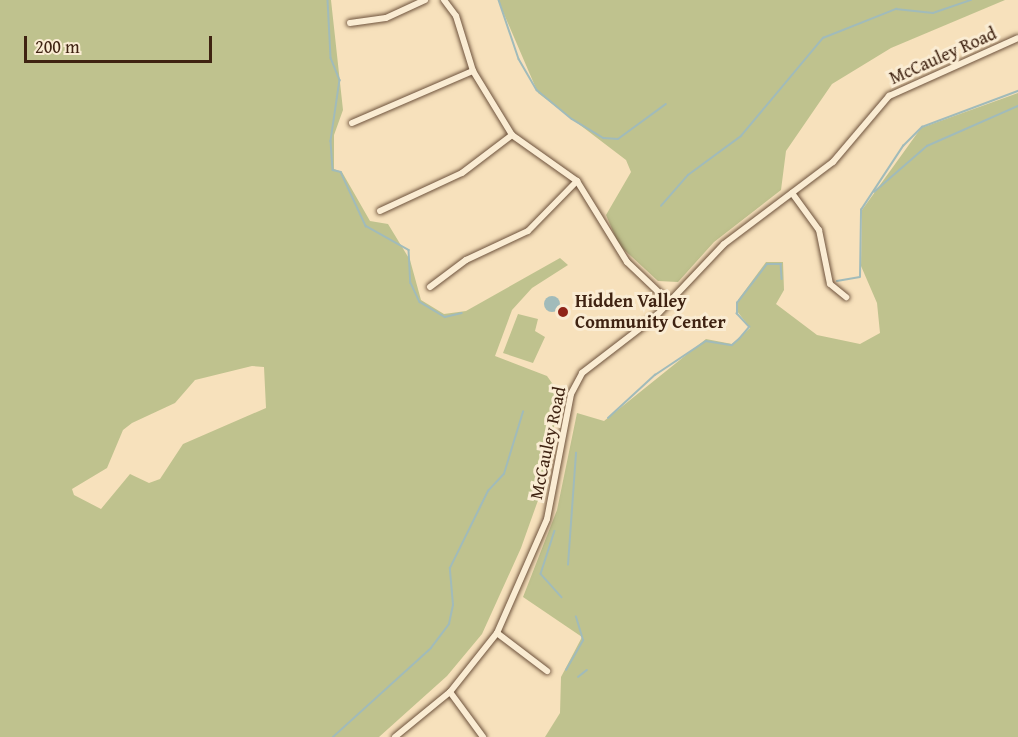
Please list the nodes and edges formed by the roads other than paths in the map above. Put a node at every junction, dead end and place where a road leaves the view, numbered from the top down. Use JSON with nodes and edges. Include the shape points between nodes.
{"nodes":[{"id":1,"x":425,"y":0,"type":"edge"},
{"id":2,"x":444,"y":0,"type":"edge"},
{"id":3,"x":350,"y":23,"type":"dead end"},
{"id":4,"x":1018,"y":39,"type":"edge"},
{"id":5,"x":473,"y":71,"type":"junction"},
{"id":6,"x":352,"y":123,"type":"dead end"},
{"id":7,"x":512,"y":135,"type":"junction"},
{"id":8,"x":577,"y":181,"type":"junction"},
{"id":9,"x":792,"y":193,"type":"junction"},
{"id":10,"x":380,"y":212,"type":"dead end"},
{"id":11,"x":430,"y":287,"type":"dead end"},
{"id":12,"x":846,"y":297,"type":"dead end"},
{"id":13,"x":669,"y":302,"type":"junction"},
{"id":14,"x":497,"y":633,"type":"junction"},
{"id":15,"x":547,"y":671,"type":"dead end"},
{"id":16,"x":450,"y":692,"type":"junction"},
{"id":17,"x":395,"y":737,"type":"edge"},
{"id":18,"x":483,"y":737,"type":"edge"}],
"edges":[{"from":1,"to":3,"type":"street","via":[[386,18]]},
{"from":2,"to":5,"type":"street","via":[[456,16]]},
{"from":4,"to":9,"type":"street","name":"McCauley Road","via":[[889,96],[832,162]]},
{"from":5,"to":6,"type":"street"},
{"from":5,"to":7,"type":"street"},
{"from":7,"to":8,"type":"street"},
{"from":7,"to":10,"type":"street","via":[[462,173]]},
{"from":8,"to":11,"type":"street","via":[[528,231],[466,260]]},
{"from":8,"to":13,"type":"street","via":[[621,255]]},
{"from":9,"to":12,"type":"street","via":[[819,230],[830,284]]},
{"from":9,"to":13,"type":"street","name":"McCauley Road","via":[[724,244]]},
{"from":13,"to":14,"type":"street","name":"McCauley Road","via":[[597,357],[576,384],[547,519]]},
{"from":14,"to":15,"type":"street"},
{"from":14,"to":16,"type":"street","name":"McCauley Road"},
{"from":16,"to":17,"type":"street","name":"McCauley Road"},
{"from":16,"to":18,"type":"street"}]}
